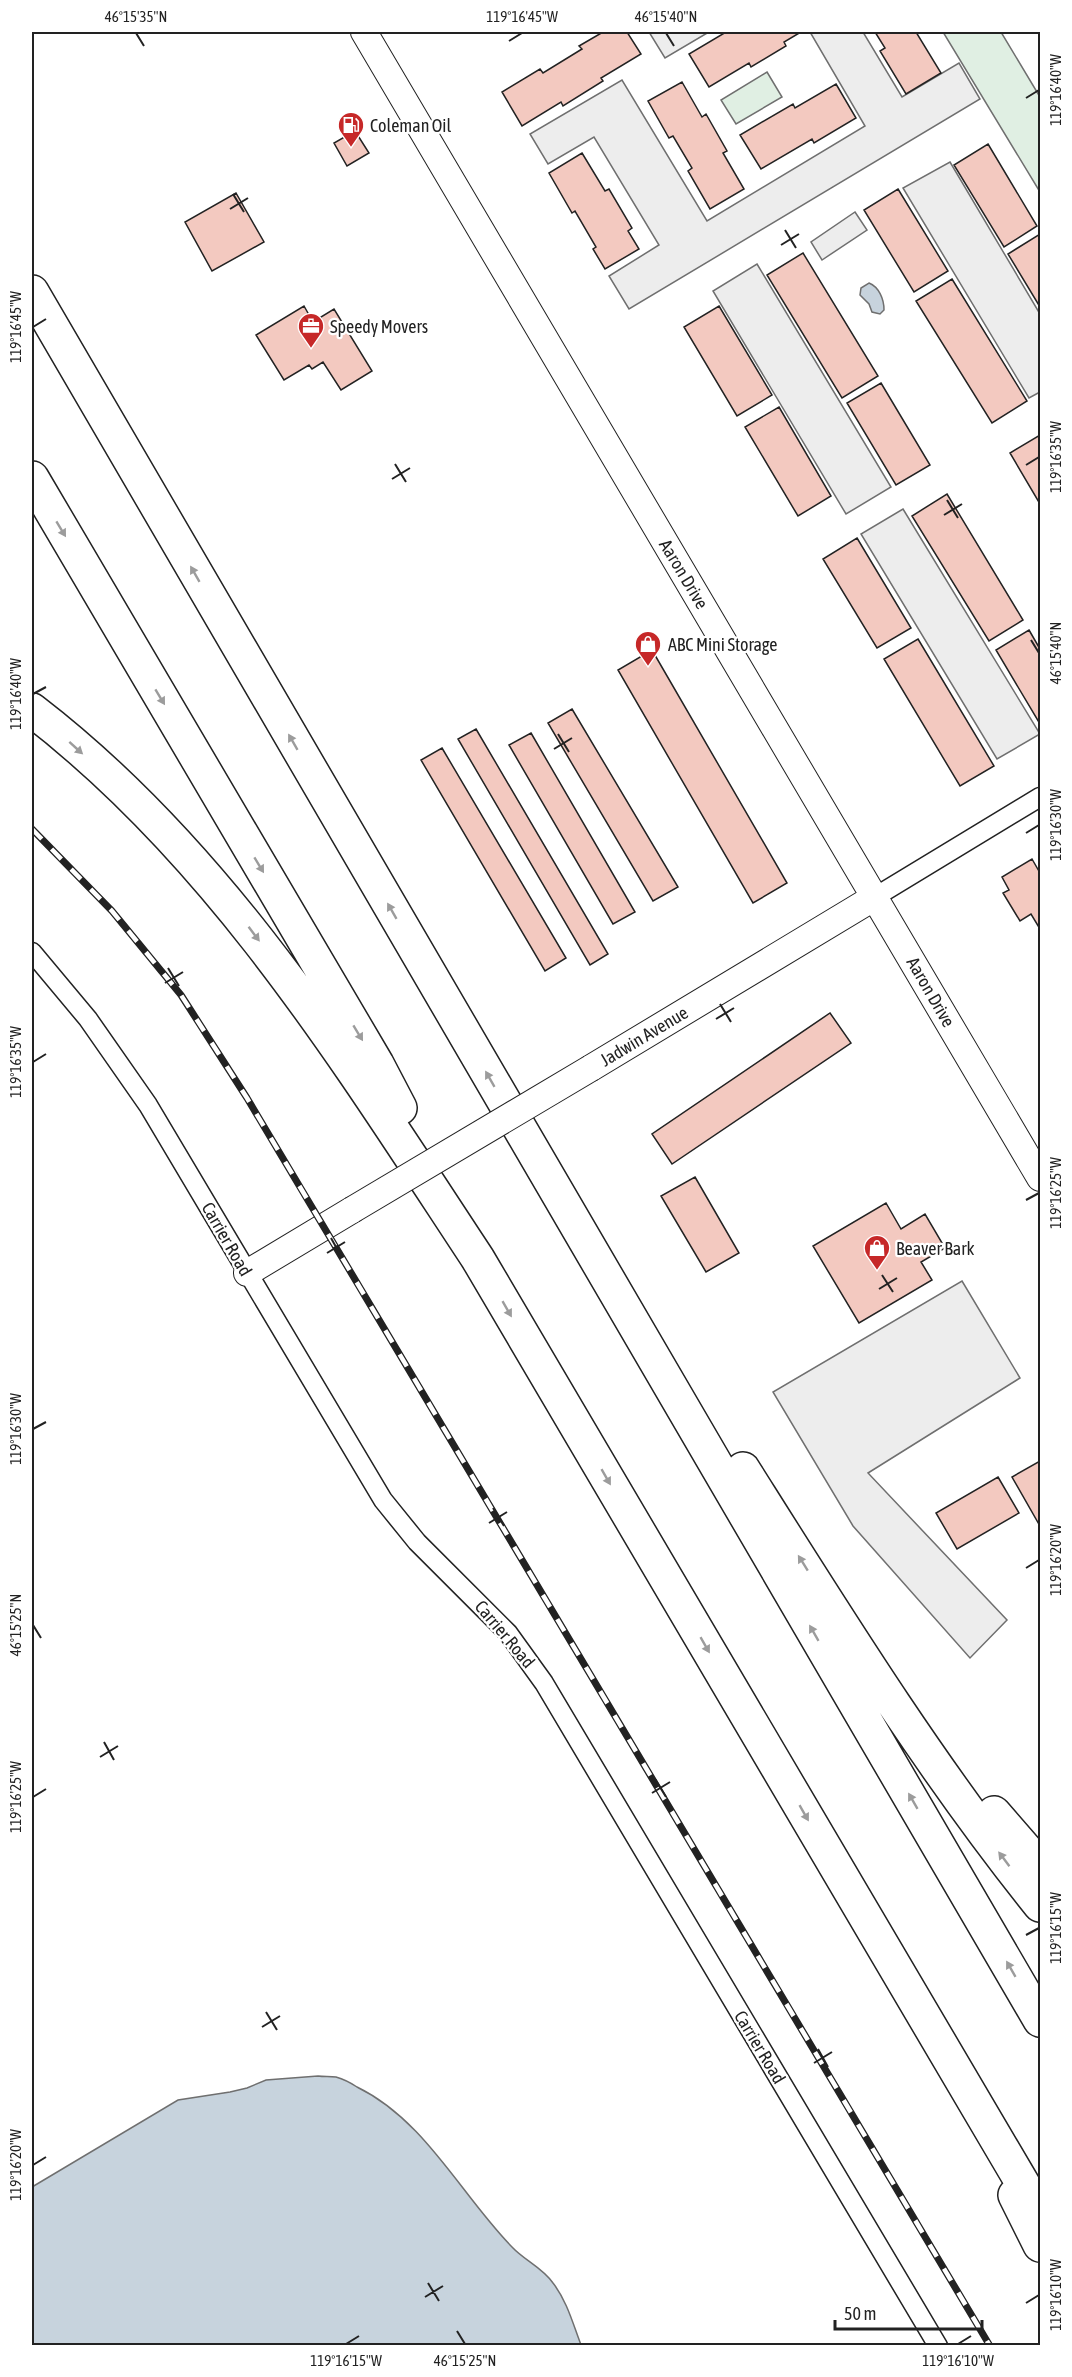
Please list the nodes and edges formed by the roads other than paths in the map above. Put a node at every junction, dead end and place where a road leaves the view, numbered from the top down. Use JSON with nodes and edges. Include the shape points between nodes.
{"nodes":[{"id":1,"x":364,"y":32,"type":"edge"},
{"id":2,"x":32,"y":292,"type":"edge"},
{"id":3,"x":32,"y":478,"type":"edge"},
{"id":4,"x":32,"y":710,"type":"edge"},
{"id":5,"x":1041,"y":797,"type":"edge"},
{"id":6,"x":875,"y":897,"type":"junction"},
{"id":7,"x":32,"y":952,"type":"edge"},
{"id":8,"x":530,"y":1148,"type":"junction"},
{"id":9,"x":1041,"y":1178,"type":"edge"},
{"id":10,"x":478,"y":1259,"type":"junction"},
{"id":11,"x":247,"y":1273,"type":"junction"},
{"id":12,"x":880,"y":1683,"type":"junction"},
{"id":13,"x":1041,"y":1866,"type":"edge"},
{"id":14,"x":1041,"y":1905,"type":"edge"},
{"id":15,"x":1041,"y":2020,"type":"edge"},
{"id":16,"x":927,"y":2022,"type":"junction"},
{"id":17,"x":1041,"y":2213,"type":"edge"},
{"id":18,"x":1041,"y":2245,"type":"edge"},
{"id":19,"x":938,"y":2346,"type":"edge"}],
"edges":[{"from":1,"to":6,"type":"street","name":"Aaron Drive"},
{"from":8,"to":2,"type":"highway","one_way":true},
{"from":3,"to":10,"type":"highway","one_way":true,"via":[[377,1064]]},
{"from":4,"to":10,"type":"highway","one_way":true,"via":[[171,838],[247,924],[380,1110]]},
{"from":5,"to":6,"type":"street","name":"Jadwin Avenue"},
{"from":6,"to":9,"type":"street","name":"Aaron Drive"},
{"from":6,"to":11,"type":"street","name":"Jadwin Avenue","bridge":true},
{"from":7,"to":11,"type":"street","name":"Carrier Road","via":[[128,1073]]},
{"from":12,"to":8,"type":"highway","one_way":true,"via":[[605,1249]]},
{"from":15,"to":8,"type":"highway","one_way":true},
{"from":10,"to":16,"type":"highway","one_way":true},
{"from":11,"to":19,"type":"street","name":"Carrier Road","via":[[383,1500],[417,1542],[508,1633],[544,1683]]},
{"from":12,"to":13,"type":"highway"},
{"from":14,"to":12,"type":"highway","one_way":true,"via":[[970,1814]]},
{"from":16,"to":17,"type":"highway"},
{"from":16,"to":18,"type":"highway"}]}
